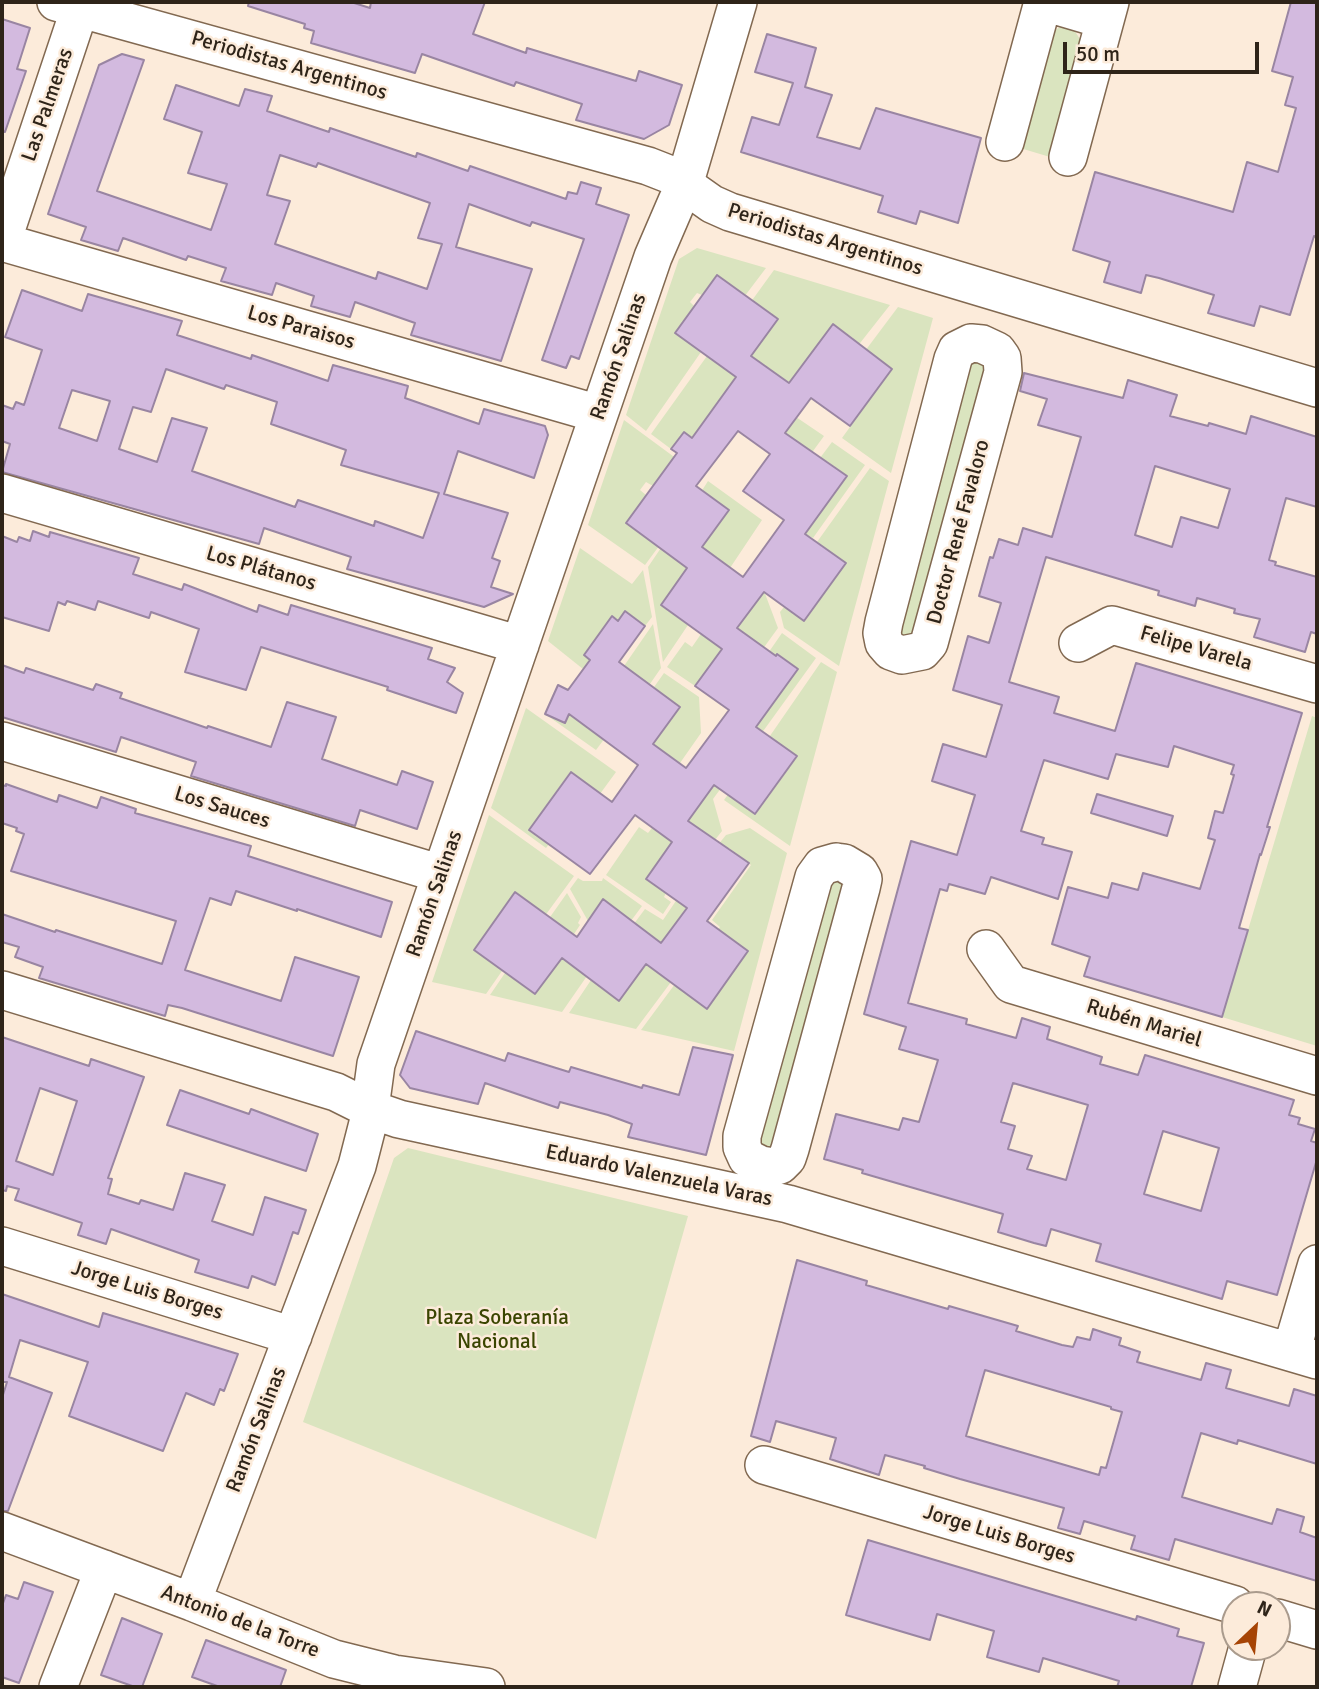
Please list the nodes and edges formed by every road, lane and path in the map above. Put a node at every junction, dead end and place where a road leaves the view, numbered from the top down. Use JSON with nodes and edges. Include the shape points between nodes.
{"nodes":[{"id":1,"x":738,"y":2,"type":"edge"},
{"id":2,"x":1044,"y":2,"type":"edge"},
{"id":3,"x":68,"y":5,"type":"edge"},
{"id":4,"x":1107,"y":11,"type":"edge"},
{"id":5,"x":1005,"y":142,"type":"dead end"},
{"id":6,"x":1068,"y":157,"type":"dead end"},
{"id":7,"x":684,"y":186,"type":"junction"},
{"id":8,"x":2,"y":242,"type":"edge"},
{"id":9,"x":997,"y":292,"type":"junction"},
{"id":10,"x":982,"y":344,"type":"junction"},
{"id":11,"x":1316,"y":383,"type":"edge"},
{"id":12,"x":599,"y":414,"type":"junction"},
{"id":13,"x":2,"y":493,"type":"edge"},
{"id":14,"x":1078,"y":643,"type":"dead end"},
{"id":15,"x":520,"y":645,"type":"junction"},
{"id":16,"x":1317,"y":684,"type":"edge"},
{"id":17,"x":2,"y":741,"type":"edge"},
{"id":18,"x":442,"y":874,"type":"junction"},
{"id":19,"x":986,"y":949,"type":"dead end"},
{"id":20,"x":2,"y":990,"type":"edge"},
{"id":21,"x":1317,"y":1076,"type":"edge"},
{"id":22,"x":370,"y":1109,"type":"junction"},
{"id":23,"x":757,"y":1181,"type":"junction"},
{"id":24,"x":2,"y":1246,"type":"edge"},
{"id":25,"x":1317,"y":1264,"type":"edge"},
{"id":26,"x":293,"y":1336,"type":"junction"},
{"id":27,"x":1304,"y":1356,"type":"edge"},
{"id":28,"x":764,"y":1465,"type":"dead end"},
{"id":29,"x":2,"y":1531,"type":"edge"},
{"id":30,"x":104,"y":1569,"type":"junction"},
{"id":31,"x":1221,"y":1601,"type":"edge"},
{"id":32,"x":192,"y":1602,"type":"junction"},
{"id":33,"x":1291,"y":1622,"type":"edge"},
{"id":34,"x":1317,"y":1630,"type":"edge"},
{"id":35,"x":1244,"y":1661,"type":"edge"},
{"id":36,"x":329,"y":1673,"type":"edge"},
{"id":37,"x":58,"y":1687,"type":"edge"},
{"id":38,"x":486,"y":1687,"type":"edge"},
{"id":39,"x":1237,"y":1687,"type":"edge"}],
"edges":[{"from":1,"to":7,"type":"street","name":"Ramón Salinas"},
{"from":2,"to":4,"type":"street"},
{"from":2,"to":5,"type":"street"},
{"from":3,"to":7,"type":"street","name":"Periodistas Argentinos","via":[[648,166]]},
{"from":3,"to":8,"type":"street","name":"Las Palmeras"},
{"from":4,"to":6,"type":"street"},
{"from":7,"to":9,"type":"street","name":"Periodistas Argentinos","via":[[730,212]]},
{"from":7,"to":12,"type":"street","name":"Ramón Salinas","via":[[653,257]]},
{"from":8,"to":12,"type":"street","name":"Los Paraisos"},
{"from":9,"to":10,"type":"street"},
{"from":9,"to":11,"type":"street","name":"Periodistas Argentinos"},
{"from":10,"to":10,"type":"street","name":"Doctor René Favaloro","via":[[964,345],[953,359],[887,609],[884,643],[902,655],[922,651],[929,643],[1003,372],[997,351]]},
{"from":12,"to":15,"type":"street","name":"Ramón Salinas"},
{"from":13,"to":15,"type":"street","name":"Los Plátanos"},
{"from":14,"to":16,"type":"street","name":"Felipe Varela","via":[[1112,625]]},
{"from":15,"to":18,"type":"street","name":"Ramón Salinas"},
{"from":17,"to":18,"type":"street","name":"Los Sauces"},
{"from":18,"to":22,"type":"street","name":"Ramón Salinas","via":[[376,1065]]},
{"from":19,"to":21,"type":"street","name":"Rubén Mariel","via":[[1011,984]]},
{"from":20,"to":22,"type":"street","name":"Eduardo Valenzuela Varas","via":[[336,1092]]},
{"from":22,"to":23,"type":"street","name":"Eduardo Valenzuela Varas","via":[[399,1119]]},
{"from":22,"to":26,"type":"street","name":"Ramón Salinas","via":[[357,1166]]},
{"from":23,"to":23,"type":"street","via":[[780,1165],[790,1149],[863,879],[844,863],[827,863],[814,877],[742,1136]]},
{"from":23,"to":27,"type":"street","name":"Eduardo Valenzuela Varas","via":[[788,1204]]},
{"from":24,"to":26,"type":"street","name":"Jorge Luis Borges"},
{"from":25,"to":27,"type":"street"},
{"from":26,"to":32,"type":"street","name":"Ramón Salinas"},
{"from":28,"to":31,"type":"street","name":"Jorge Luis Borges"},
{"from":29,"to":30,"type":"street","name":"Antonio de la Torre"},
{"from":30,"to":32,"type":"street","name":"Antonio de la Torre"},
{"from":30,"to":37,"type":"street"},
{"from":32,"to":36,"type":"street","name":"Antonio de la Torre"},
{"from":33,"to":34,"type":"street"},
{"from":35,"to":39,"type":"street"},
{"from":36,"to":38,"type":"street","name":"Antonio de la Torre","via":[[394,1674]]}]}
